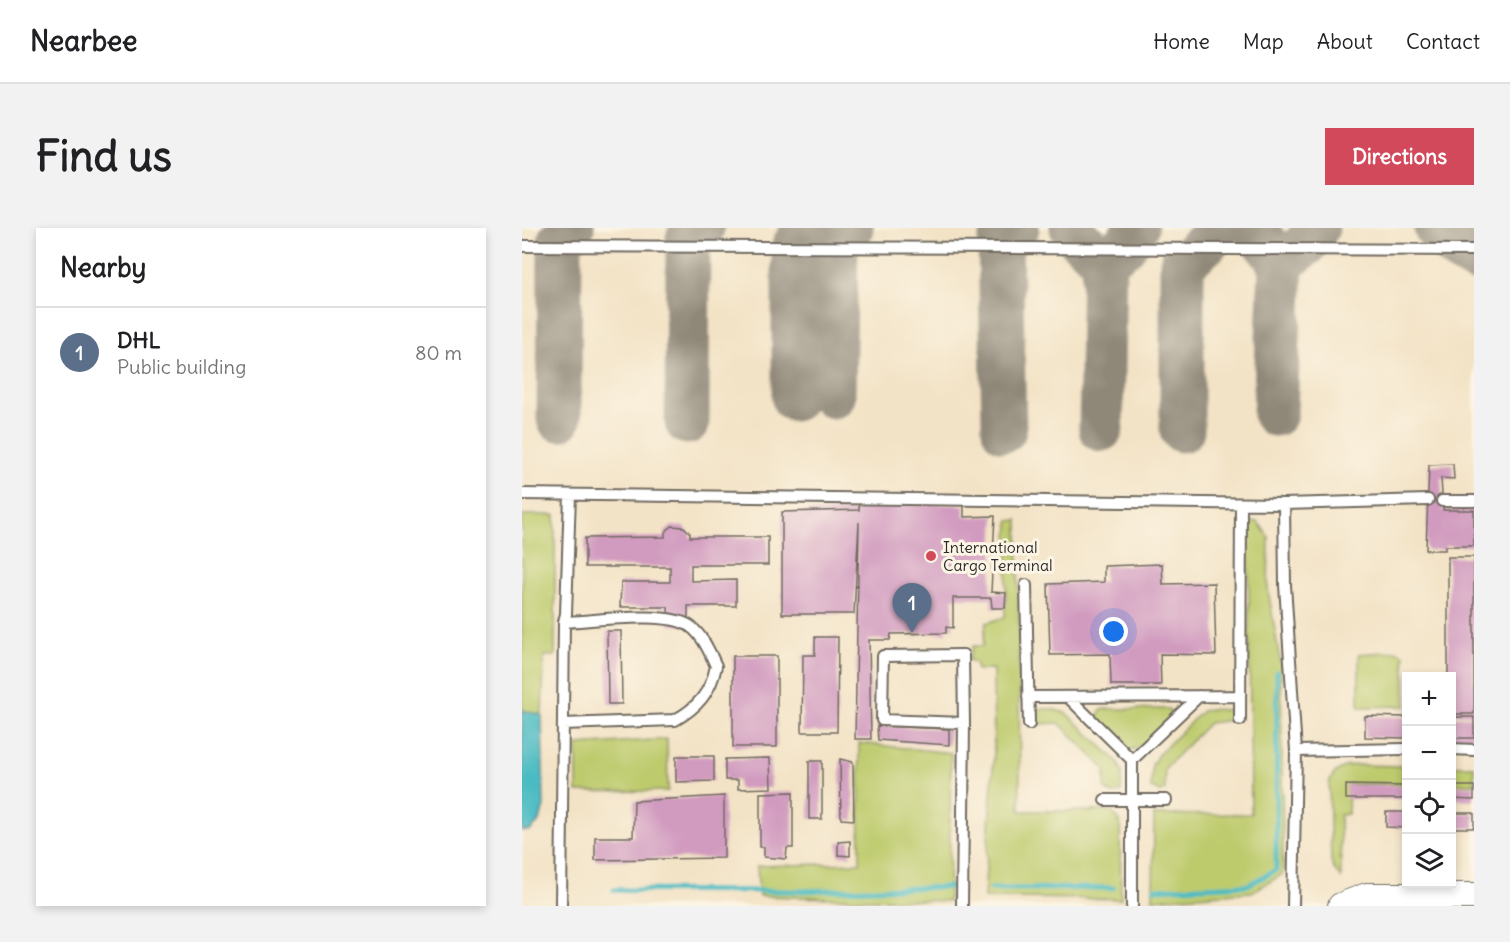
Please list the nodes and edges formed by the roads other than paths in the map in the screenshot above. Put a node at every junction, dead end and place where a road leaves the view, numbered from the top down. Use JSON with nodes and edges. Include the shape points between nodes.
{"nodes":[{"id":1,"x":522,"y":246,"type":"edge"},
{"id":2,"x":1474,"y":250,"type":"edge"},
{"id":3,"x":522,"y":494,"type":"edge"},
{"id":4,"x":570,"y":495,"type":"junction"},
{"id":5,"x":1428,"y":500,"type":"dead end"},
{"id":6,"x":1442,"y":501,"type":"dead end"},
{"id":7,"x":1474,"y":501,"type":"edge"},
{"id":8,"x":1241,"y":504,"type":"junction"},
{"id":9,"x":1284,"y":504,"type":"junction"},
{"id":10,"x":1026,"y":585,"type":"dead end"},
{"id":11,"x":564,"y":622,"type":"junction"},
{"id":12,"x":1199,"y":696,"type":"junction"},
{"id":13,"x":1240,"y":696,"type":"junction"},
{"id":14,"x":1028,"y":697,"type":"junction"},
{"id":15,"x":1068,"y":697,"type":"junction"},
{"id":16,"x":1240,"y":720,"type":"dead end"},
{"id":17,"x":964,"y":723,"type":"junction"},
{"id":18,"x":563,"y":724,"type":"junction"},
{"id":19,"x":1029,"y":724,"type":"dead end"},
{"id":20,"x":1402,"y":749,"type":"edge"},
{"id":21,"x":1456,"y":749,"type":"edge"},
{"id":22,"x":1474,"y":750,"type":"edge"},
{"id":23,"x":1296,"y":751,"type":"junction"},
{"id":24,"x":1132,"y":760,"type":"junction"},
{"id":25,"x":1105,"y":800,"type":"dead end"},
{"id":26,"x":1132,"y":800,"type":"junction"},
{"id":27,"x":1166,"y":800,"type":"dead end"},
{"id":28,"x":1474,"y":896,"type":"edge"},
{"id":29,"x":561,"y":906,"type":"edge"},
{"id":30,"x":962,"y":906,"type":"edge"},
{"id":31,"x":1132,"y":906,"type":"edge"},
{"id":32,"x":1293,"y":906,"type":"edge"},
{"id":33,"x":1341,"y":906,"type":"edge"}],
"edges":[{"from":1,"to":2,"type":"lane"},
{"from":3,"to":4,"type":"lane"},
{"from":4,"to":8,"type":"lane"},
{"from":4,"to":11,"type":"lane"},
{"from":5,"to":9,"type":"lane"},
{"from":6,"to":7,"type":"lane"},
{"from":8,"to":9,"type":"lane"},
{"from":8,"to":13,"type":"lane"},
{"from":9,"to":23,"type":"lane"},
{"from":10,"to":14,"type":"lane"},
{"from":11,"to":18,"type":"lane"},
{"from":11,"to":18,"type":"lane","via":[[659,618],[682,621],[694,629],[716,666],[703,699],[675,720]]},
{"from":12,"to":13,"type":"lane"},
{"from":12,"to":15,"type":"lane"},
{"from":12,"to":24,"type":"lane"},
{"from":13,"to":16,"type":"lane"},
{"from":14,"to":15,"type":"lane"},
{"from":14,"to":19,"type":"lane"},
{"from":15,"to":24,"type":"lane"},
{"from":17,"to":17,"type":"lane","via":[[882,720],[883,656],[963,656]]},
{"from":17,"to":30,"type":"lane"},
{"from":18,"to":29,"type":"lane"},
{"from":20,"to":23,"type":"lane"},
{"from":21,"to":22,"type":"lane"},
{"from":23,"to":32,"type":"lane"},
{"from":24,"to":26,"type":"lane"},
{"from":25,"to":26,"type":"lane"},
{"from":26,"to":27,"type":"lane"},
{"from":26,"to":31,"type":"lane"},
{"from":28,"to":33,"type":"street","via":[[1367,896]]}]}
